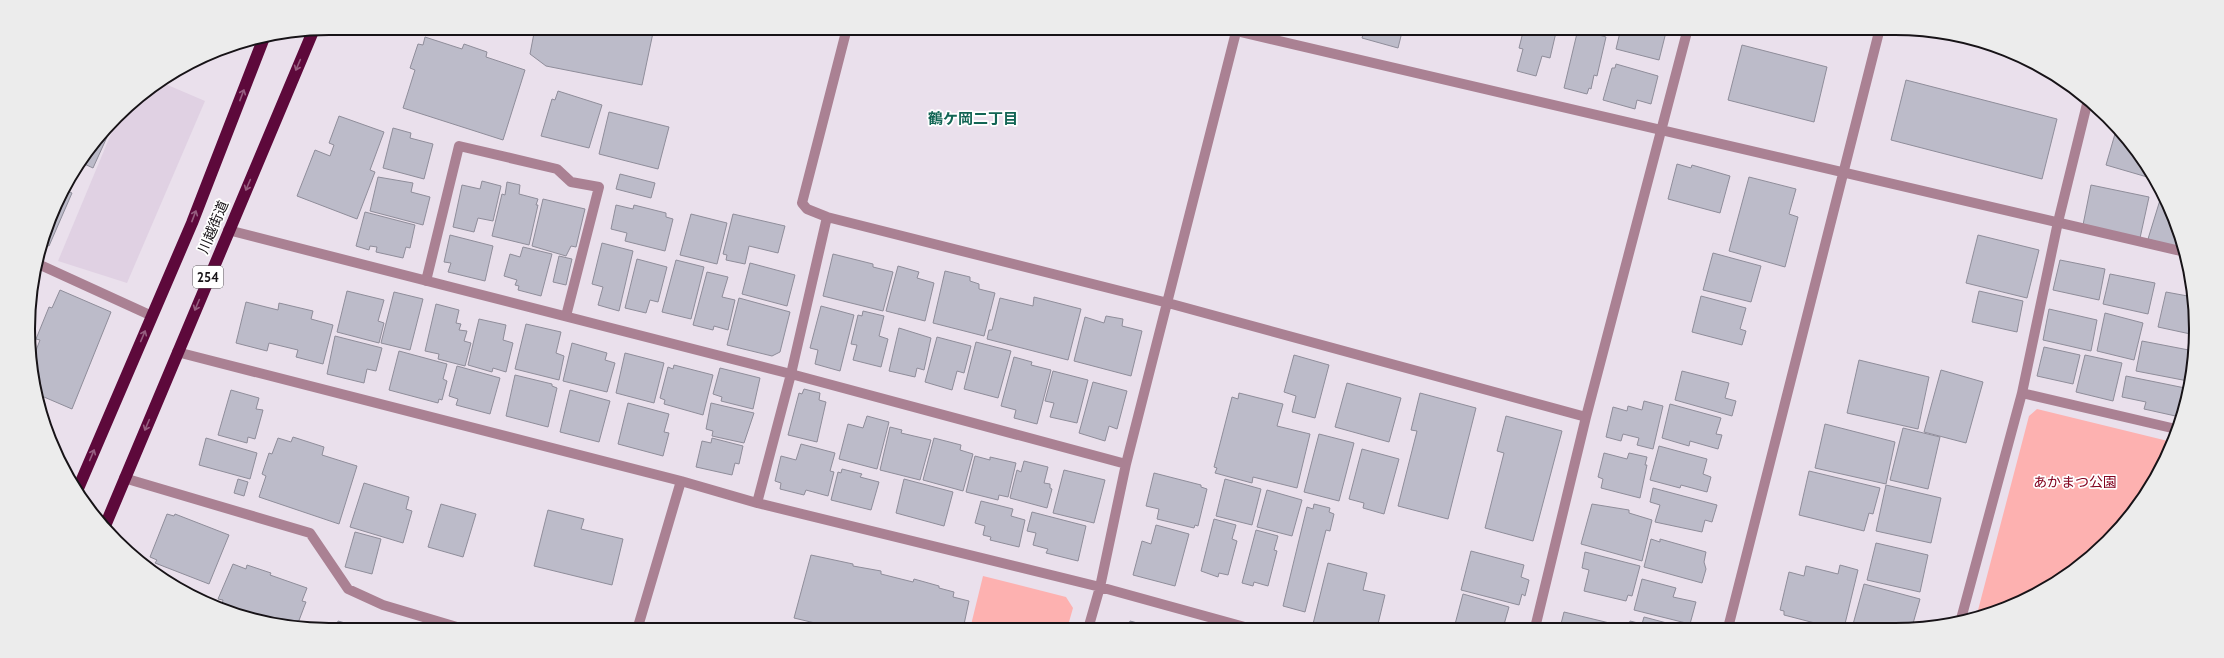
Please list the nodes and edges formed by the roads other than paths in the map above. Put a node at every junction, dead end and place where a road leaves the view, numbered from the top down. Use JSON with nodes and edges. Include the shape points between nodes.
{"nodes":[{"id":1,"x":845,"y":35,"type":"edge"},
{"id":2,"x":1235,"y":35,"type":"edge"},
{"id":3,"x":1262,"y":35,"type":"edge"},
{"id":4,"x":1686,"y":35,"type":"edge"},
{"id":5,"x":1878,"y":35,"type":"edge"},
{"id":6,"x":311,"y":36,"type":"edge"},
{"id":7,"x":262,"y":43,"type":"edge"},
{"id":8,"x":2087,"y":106,"type":"edge"},
{"id":9,"x":1662,"y":130,"type":"junction"},
{"id":10,"x":1843,"y":172,"type":"junction"},
{"id":11,"x":827,"y":217,"type":"junction"},
{"id":12,"x":2058,"y":222,"type":"junction"},
{"id":13,"x":228,"y":230,"type":"junction"},
{"id":14,"x":2178,"y":250,"type":"edge"},
{"id":15,"x":42,"y":266,"type":"edge"},
{"id":16,"x":426,"y":281,"type":"junction"},
{"id":17,"x":1168,"y":303,"type":"junction"},
{"id":18,"x":152,"y":316,"type":"junction"},
{"id":19,"x":566,"y":316,"type":"junction"},
{"id":20,"x":177,"y":352,"type":"junction"},
{"id":21,"x":791,"y":374,"type":"junction"},
{"id":22,"x":2022,"y":393,"type":"junction"},
{"id":23,"x":1586,"y":417,"type":"junction"},
{"id":24,"x":2172,"y":428,"type":"edge"},
{"id":25,"x":1126,"y":464,"type":"junction"},
{"id":26,"x":124,"y":478,"type":"junction"},
{"id":27,"x":681,"y":481,"type":"junction"},
{"id":28,"x":80,"y":484,"type":"edge"},
{"id":29,"x":757,"y":503,"type":"junction"},
{"id":30,"x":107,"y":521,"type":"edge"},
{"id":31,"x":1100,"y":587,"type":"junction"},
{"id":32,"x":1962,"y":615,"type":"edge"},
{"id":33,"x":443,"y":623,"type":"edge"},
{"id":34,"x":639,"y":623,"type":"edge"},
{"id":35,"x":1090,"y":623,"type":"edge"},
{"id":36,"x":1233,"y":623,"type":"edge"},
{"id":37,"x":1536,"y":623,"type":"edge"},
{"id":38,"x":1729,"y":623,"type":"edge"}],
"edges":[{"from":1,"to":11,"type":"street","via":[[802,203],[807,209]]},
{"from":2,"to":17,"type":"street"},
{"from":3,"to":9,"type":"street"},
{"from":4,"to":9,"type":"street"},
{"from":5,"to":10,"type":"street"},
{"from":6,"to":13,"type":"highway","name":"川越街道","number":"254","one_way":true},
{"from":18,"to":7,"type":"highway","name":"川越街道","number":"254","one_way":true,"via":[[192,223]]},
{"from":8,"to":12,"type":"street"},
{"from":9,"to":10,"type":"street"},
{"from":9,"to":23,"type":"street"},
{"from":10,"to":12,"type":"street"},
{"from":10,"to":38,"type":"street"},
{"from":11,"to":17,"type":"street"},
{"from":11,"to":21,"type":"street"},
{"from":12,"to":14,"type":"street"},
{"from":12,"to":22,"type":"street"},
{"from":13,"to":16,"type":"street"},
{"from":13,"to":20,"type":"highway","name":"川越街道","number":"254","one_way":true},
{"from":15,"to":18,"type":"street"},
{"from":16,"to":19,"type":"street"},
{"from":16,"to":19,"type":"street","via":[[459,146],[558,169],[571,182],[599,187]]},
{"from":17,"to":23,"type":"street"},
{"from":17,"to":25,"type":"street"},
{"from":28,"to":18,"type":"highway","name":"川越街道","number":"254","one_way":true},
{"from":19,"to":21,"type":"street"},
{"from":20,"to":26,"type":"highway","name":"川越街道","number":"254","one_way":true},
{"from":20,"to":27,"type":"street"},
{"from":21,"to":25,"type":"street"},
{"from":21,"to":29,"type":"street"},
{"from":22,"to":24,"type":"street"},
{"from":22,"to":32,"type":"street"},
{"from":23,"to":37,"type":"street"},
{"from":25,"to":31,"type":"street"},
{"from":26,"to":30,"type":"highway","name":"川越街道","number":"254"},
{"from":26,"to":33,"type":"street","via":[[310,533],[348,589],[383,605]]},
{"from":27,"to":29,"type":"street"},
{"from":27,"to":34,"type":"street"},
{"from":29,"to":31,"type":"street"},
{"from":31,"to":35,"type":"street"},
{"from":31,"to":36,"type":"street"}]}
